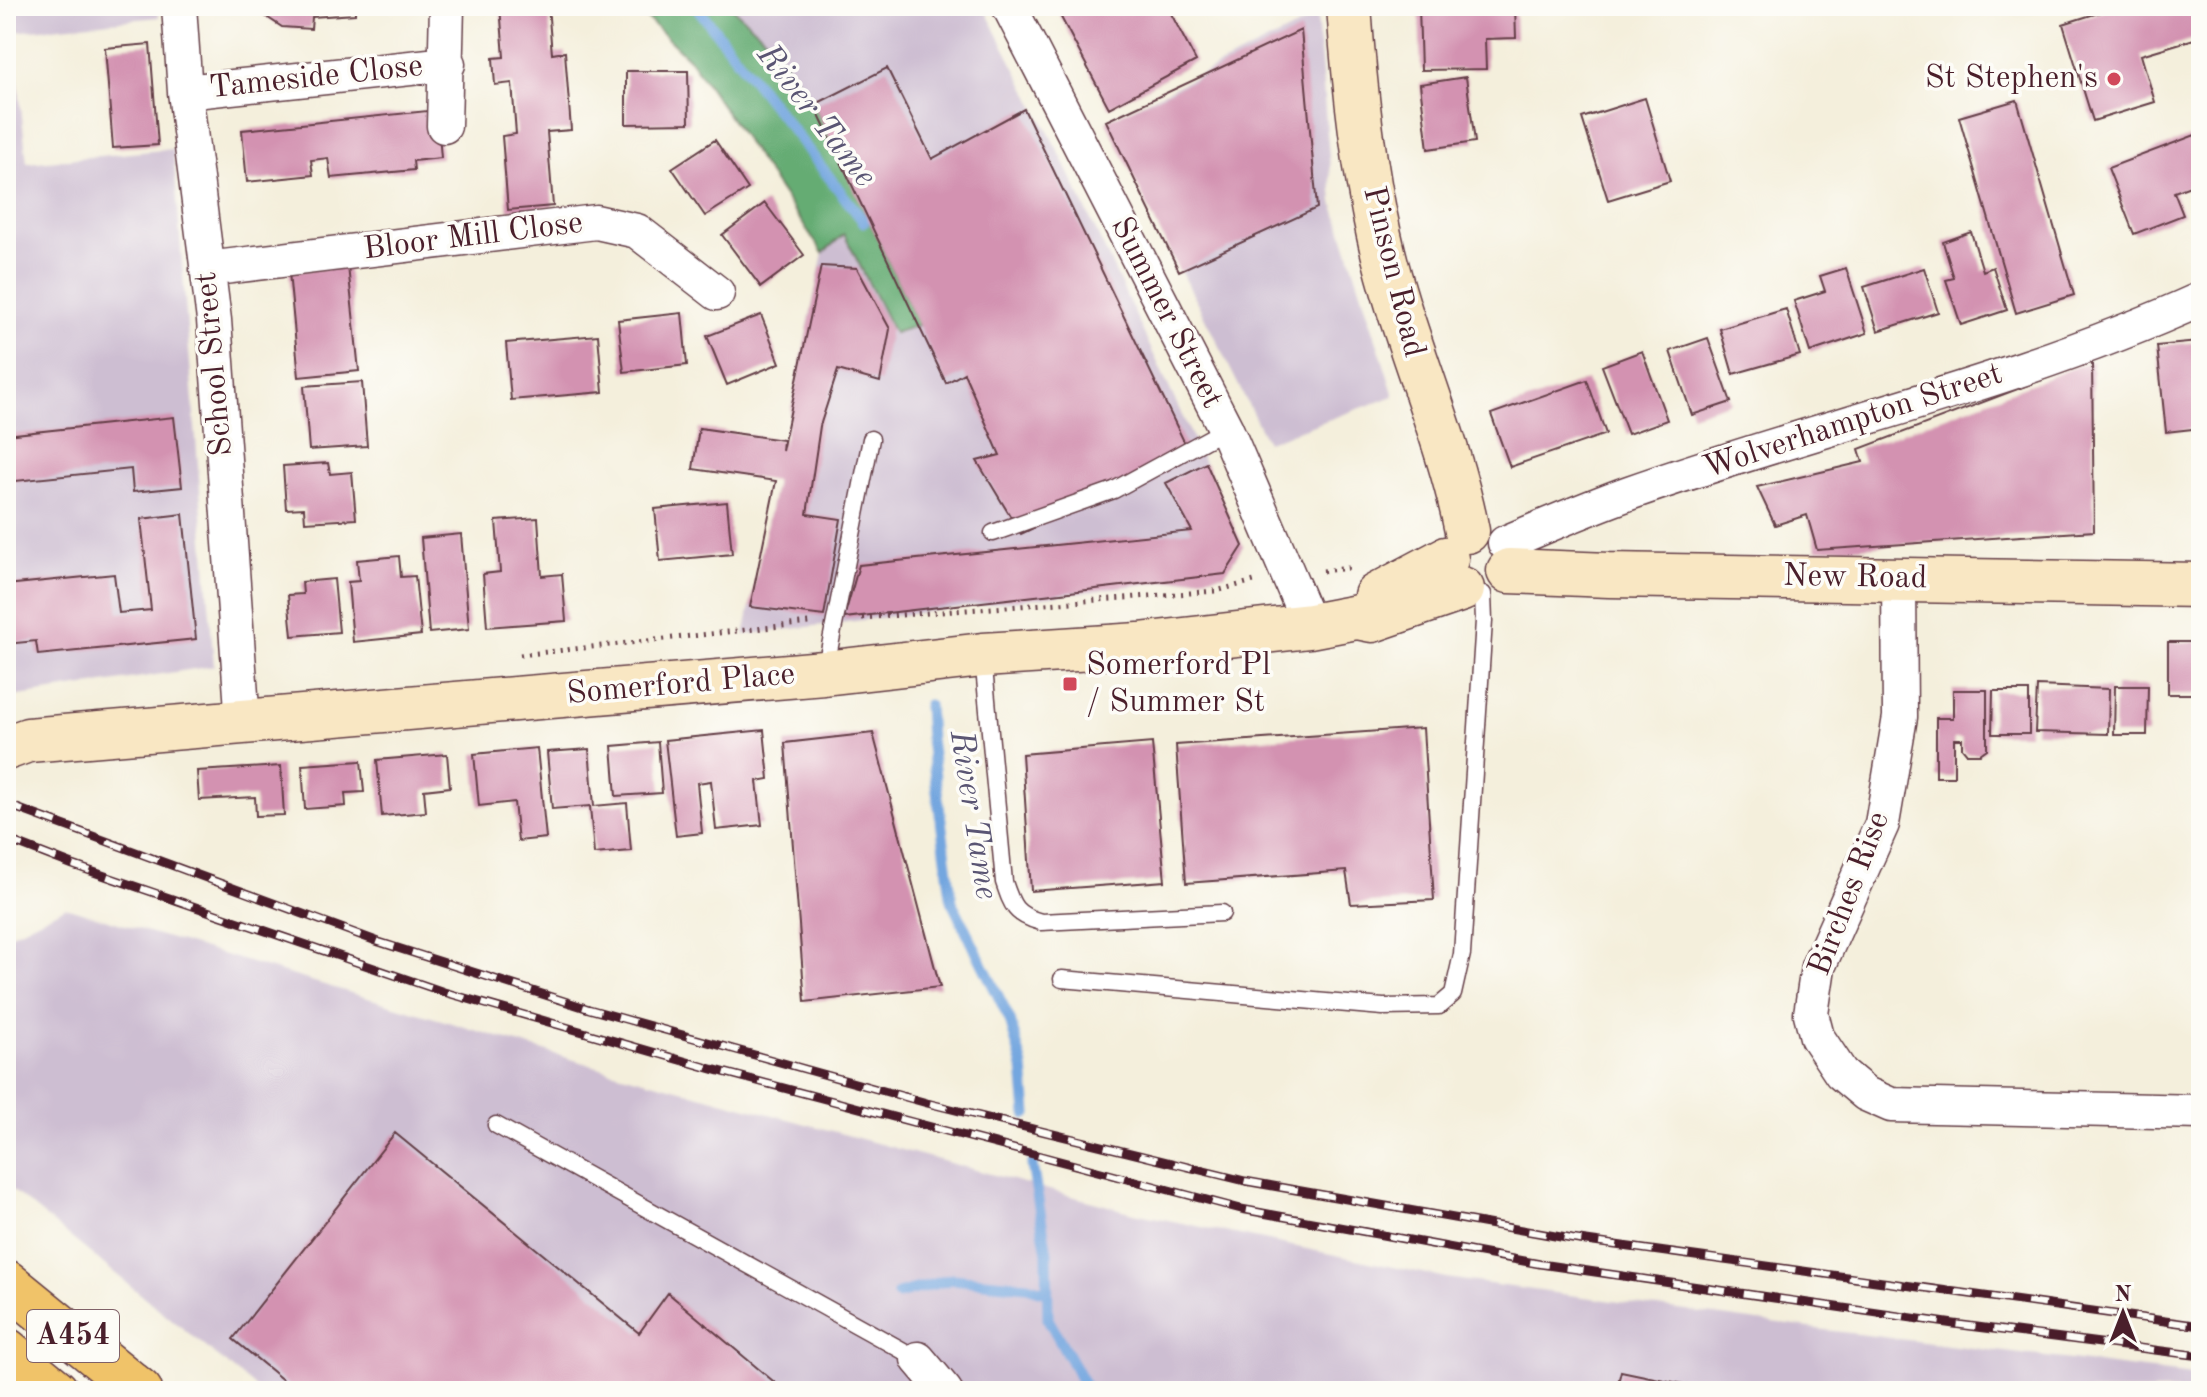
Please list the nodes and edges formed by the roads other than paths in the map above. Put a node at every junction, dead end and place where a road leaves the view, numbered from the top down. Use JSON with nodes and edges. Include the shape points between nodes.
{"nodes":[{"id":1,"x":179,"y":6,"type":"edge"},
{"id":2,"x":447,"y":6,"type":"edge"},
{"id":3,"x":1009,"y":6,"type":"edge"},
{"id":4,"x":1349,"y":6,"type":"edge"},
{"id":5,"x":448,"y":64,"type":"junction"},
{"id":6,"x":185,"y":92,"type":"junction"},
{"id":7,"x":444,"y":126,"type":"dead end"},
{"id":8,"x":207,"y":269,"type":"junction"},
{"id":9,"x":717,"y":293,"type":"dead end"},
{"id":10,"x":2201,"y":299,"type":"edge"},
{"id":11,"x":1226,"y":429,"type":"junction"},
{"id":12,"x":871,"y":439,"type":"dead end"},
{"id":13,"x":993,"y":533,"type":"dead end"},
{"id":14,"x":1479,"y":565,"type":"junction"},
{"id":15,"x":1899,"y":578,"type":"junction"},
{"id":16,"x":2201,"y":585,"type":"edge"},
{"id":17,"x":1310,"y":626,"type":"junction"},
{"id":18,"x":983,"y":655,"type":"junction"},
{"id":19,"x":824,"y":673,"type":"junction"},
{"id":20,"x":243,"y":723,"type":"junction"},
{"id":21,"x":13,"y":740,"type":"edge"},
{"id":22,"x":1222,"y":913,"type":"dead end"},
{"id":23,"x":1062,"y":979,"type":"dead end"},
{"id":24,"x":2201,"y":1112,"type":"edge"},
{"id":25,"x":496,"y":1125,"type":"dead end"},
{"id":26,"x":6,"y":1282,"type":"edge"},
{"id":27,"x":6,"y":1350,"type":"edge"},
{"id":28,"x":918,"y":1359,"type":"joint"},
{"id":29,"x":56,"y":1391,"type":"edge"},
{"id":30,"x":140,"y":1391,"type":"edge"},
{"id":31,"x":945,"y":1391,"type":"edge"}],
"edges":[{"from":1,"to":6,"type":"street","name":"School Street"},
{"from":2,"to":5,"type":"street","name":"Tameside Close"},
{"from":3,"to":11,"type":"street","name":"Summer Street"},
{"from":4,"to":14,"type":"main road","name":"Pinson Road","via":[[1358,107],[1379,235]]},
{"from":5,"to":6,"type":"street","name":"Tameside Close"},
{"from":5,"to":7,"type":"street","name":"Tameside Close"},
{"from":6,"to":8,"type":"street","name":"School Street"},
{"from":8,"to":9,"type":"street","name":"Bloor Mill Close","via":[[596,222],[637,231]]},
{"from":8,"to":20,"type":"street","name":"School Street"},
{"from":10,"to":14,"type":"street","name":"Wolverhampton Street","via":[[2143,325],[1921,403],[1628,493]]},
{"from":11,"to":13,"type":"lane","via":[[1114,490]]},
{"from":11,"to":17,"type":"street","name":"Summer Street"},
{"from":12,"to":19,"type":"lane"},
{"from":14,"to":15,"type":"main road","name":"New Road","via":[[1609,575]]},
{"from":14,"to":17,"type":"main road","name":"Somerford Place","via":[[1363,603],[1357,617]]},
{"from":14,"to":23,"type":"lane","via":[[1484,621],[1462,954],[1453,994],[1439,1006],[1383,1007]]},
{"from":15,"to":16,"type":"main road","name":"New Road"},
{"from":15,"to":24,"type":"street","name":"Birches Rise","via":[[1900,717],[1882,824],[1818,967],[1811,1014],[1817,1037],[1841,1073],[1866,1094],[1891,1105]]},
{"from":17,"to":18,"type":"main road","name":"Somerford Place"},
{"from":18,"to":19,"type":"main road","name":"Somerford Place"},
{"from":18,"to":22,"type":"lane","via":[[1004,882],[1012,905],[1024,917],[1041,922]]},
{"from":19,"to":20,"type":"main road","name":"Somerford Place"},
{"from":20,"to":21,"type":"main road","name":"Somerford Place"},
{"from":25,"to":28,"type":"lane"},
{"from":26,"to":30,"type":"highway","number":"A454"},
{"from":27,"to":29,"type":"highway","number":"A454"},
{"from":28,"to":31,"type":"street"}]}
